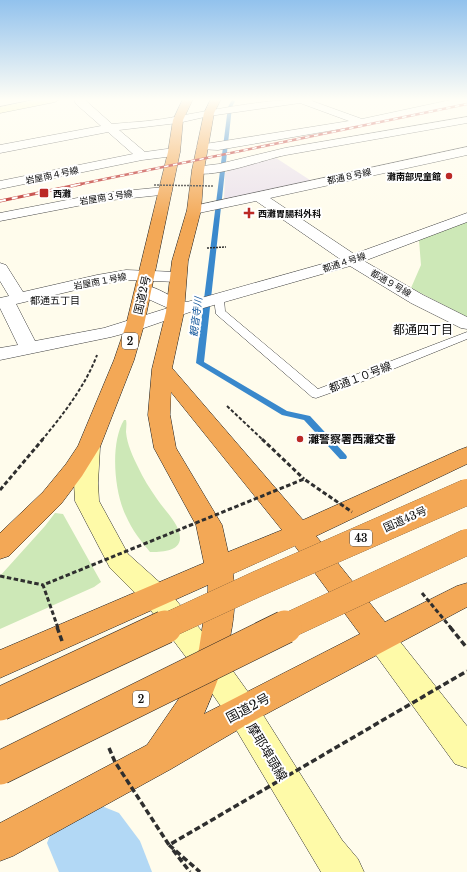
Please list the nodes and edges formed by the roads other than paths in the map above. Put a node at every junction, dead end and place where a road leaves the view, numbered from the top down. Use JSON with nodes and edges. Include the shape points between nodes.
{"nodes":[{"id":1,"x":49,"y":140,"type":"edge"},
{"id":2,"x":123,"y":140,"type":"edge"},
{"id":3,"x":176,"y":140,"type":"edge"},
{"id":4,"x":204,"y":140,"type":"edge"},
{"id":5,"x":255,"y":140,"type":"edge"},
{"id":6,"x":354,"y":140,"type":"edge"},
{"id":7,"x":465,"y":146,"type":"edge"},
{"id":8,"x":202,"y":147,"type":"junction"},
{"id":9,"x":0,"y":149,"type":"edge"},
{"id":10,"x":174,"y":152,"type":"junction"},
{"id":11,"x":142,"y":156,"type":"junction"},
{"id":12,"x":198,"y":170,"type":"junction"},
{"id":13,"x":0,"y":185,"type":"edge"},
{"id":14,"x":160,"y":188,"type":"junction"},
{"id":15,"x":258,"y":196,"type":"junction"},
{"id":16,"x":200,"y":208,"type":"junction"},
{"id":17,"x":0,"y":217,"type":"edge"},
{"id":18,"x":467,"y":217,"type":"edge"},
{"id":19,"x":352,"y":260,"type":"junction"},
{"id":20,"x":0,"y":268,"type":"edge"},
{"id":21,"x":178,"y":277,"type":"junction"},
{"id":22,"x":145,"y":282,"type":"junction"},
{"id":23,"x":8,"y":301,"type":"edge"},
{"id":24,"x":192,"y":305,"type":"junction"},
{"id":25,"x":467,"y":324,"type":"edge"},
{"id":26,"x":135,"y":325,"type":"junction"},
{"id":27,"x":467,"y":335,"type":"edge"},
{"id":28,"x":29,"y":348,"type":"junction"},
{"id":29,"x":0,"y":354,"type":"edge"},
{"id":30,"x":162,"y":369,"type":"junction"},
{"id":31,"x":89,"y":447,"type":"junction"},
{"id":32,"x":467,"y":456,"type":"edge"},
{"id":33,"x":467,"y":492,"type":"edge"},
{"id":34,"x":299,"y":533,"type":"junction"},
{"id":35,"x":467,"y":542,"type":"edge"},
{"id":36,"x":1,"y":546,"type":"edge"},
{"id":37,"x":219,"y":569,"type":"junction"},
{"id":38,"x":467,"y":594,"type":"edge"},
{"id":39,"x":156,"y":596,"type":"junction"},
{"id":40,"x":380,"y":638,"type":"junction"},
{"id":41,"x":209,"y":663,"type":"junction"},
{"id":42,"x":0,"y":664,"type":"edge"},
{"id":43,"x":0,"y":704,"type":"edge"},
{"id":44,"x":242,"y":710,"type":"junction"},
{"id":45,"x":467,"y":752,"type":"edge"},
{"id":46,"x":159,"y":757,"type":"junction"},
{"id":47,"x":0,"y":768,"type":"edge"},
{"id":48,"x":0,"y":843,"type":"edge"},
{"id":49,"x":345,"y":872,"type":"edge"}],
"edges":[{"from":1,"to":9,"type":"street"},
{"from":2,"to":11,"type":"street"},
{"from":3,"to":10,"type":"highway","name":"国道2号","number":"2"},
{"from":4,"to":8,"type":"highway"},
{"from":5,"to":8,"type":"street"},
{"from":6,"to":12,"type":"street","via":[[285,152],[219,168]]},
{"from":7,"to":15,"type":"street","name":"都通８号線"},
{"from":8,"to":12,"type":"highway"},
{"from":10,"to":11,"type":"street","name":"岩屋南４号線"},
{"from":10,"to":14,"type":"highway","name":"国道2号","number":"2"},
{"from":11,"to":13,"type":"street","name":"岩屋南４号線"},
{"from":12,"to":16,"type":"highway"},
{"from":14,"to":17,"type":"street","name":"岩屋南３号線"},
{"from":14,"to":22,"type":"highway","name":"国道2号","number":"2"},
{"from":15,"to":16,"type":"street","name":"都通８号線"},
{"from":15,"to":19,"type":"street","name":"都通９号線"},
{"from":16,"to":21,"type":"highway","via":[[180,261]]},
{"from":18,"to":19,"type":"street","name":"都通４号線"},
{"from":19,"to":24,"type":"street","name":"都通４号線"},
{"from":19,"to":25,"type":"street","name":"都通９号線","via":[[417,299]]},
{"from":20,"to":23,"type":"street"},
{"from":21,"to":22,"type":"street","name":"岩屋南１号線"},
{"from":21,"to":24,"type":"highway"},
{"from":22,"to":23,"type":"street","name":"岩屋南１号線","via":[[126,275]]},
{"from":22,"to":24,"type":"street"},
{"from":22,"to":26,"type":"highway","name":"国道2号","number":"2"},
{"from":23,"to":28,"type":"street"},
{"from":24,"to":26,"type":"street","name":"都通４号線"},
{"from":24,"to":27,"type":"lane","name":"都通１０号線","via":[[220,312],[316,394]]},
{"from":24,"to":30,"type":"highway"},
{"from":26,"to":28,"type":"street","name":"都通４号線"},
{"from":26,"to":31,"type":"highway","name":"国道2号","number":"2","via":[[124,360]]},
{"from":28,"to":29,"type":"street","name":"都通４号線"},
{"from":30,"to":34,"type":"highway"},
{"from":30,"to":37,"type":"highway","via":[[159,415],[164,448],[209,525]]},
{"from":31,"to":36,"type":"highway","name":"国道2号","number":"2","via":[[52,498]]},
{"from":31,"to":39,"type":"main road","name":"摩耶埠頭線","via":[[87,501],[119,561]]},
{"from":32,"to":34,"type":"highway"},
{"from":33,"to":43,"type":"highway","name":"国道43号","number":"43","bridge":true,"via":[[255,585]]},
{"from":34,"to":37,"type":"highway"},
{"from":34,"to":40,"type":"highway"},
{"from":35,"to":47,"type":"highway","number":"2","bridge":true,"via":[[281,629]]},
{"from":37,"to":39,"type":"highway"},
{"from":37,"to":41,"type":"highway","via":[[222,591],[214,649]]},
{"from":38,"to":40,"type":"highway","name":"国道2号"},
{"from":39,"to":41,"type":"main road","name":"摩耶埠頭線"},
{"from":39,"to":42,"type":"highway"},
{"from":40,"to":44,"type":"highway","name":"国道2号"},
{"from":40,"to":45,"type":"main road"},
{"from":41,"to":44,"type":"main road","name":"摩耶埠頭線"},
{"from":41,"to":46,"type":"highway","via":[[190,710]]},
{"from":44,"to":46,"type":"highway","name":"国道2号"},
{"from":44,"to":49,"type":"main road","name":"摩耶埠頭線","via":[[329,853]]},
{"from":46,"to":48,"type":"highway","name":"国道2号"}]}
